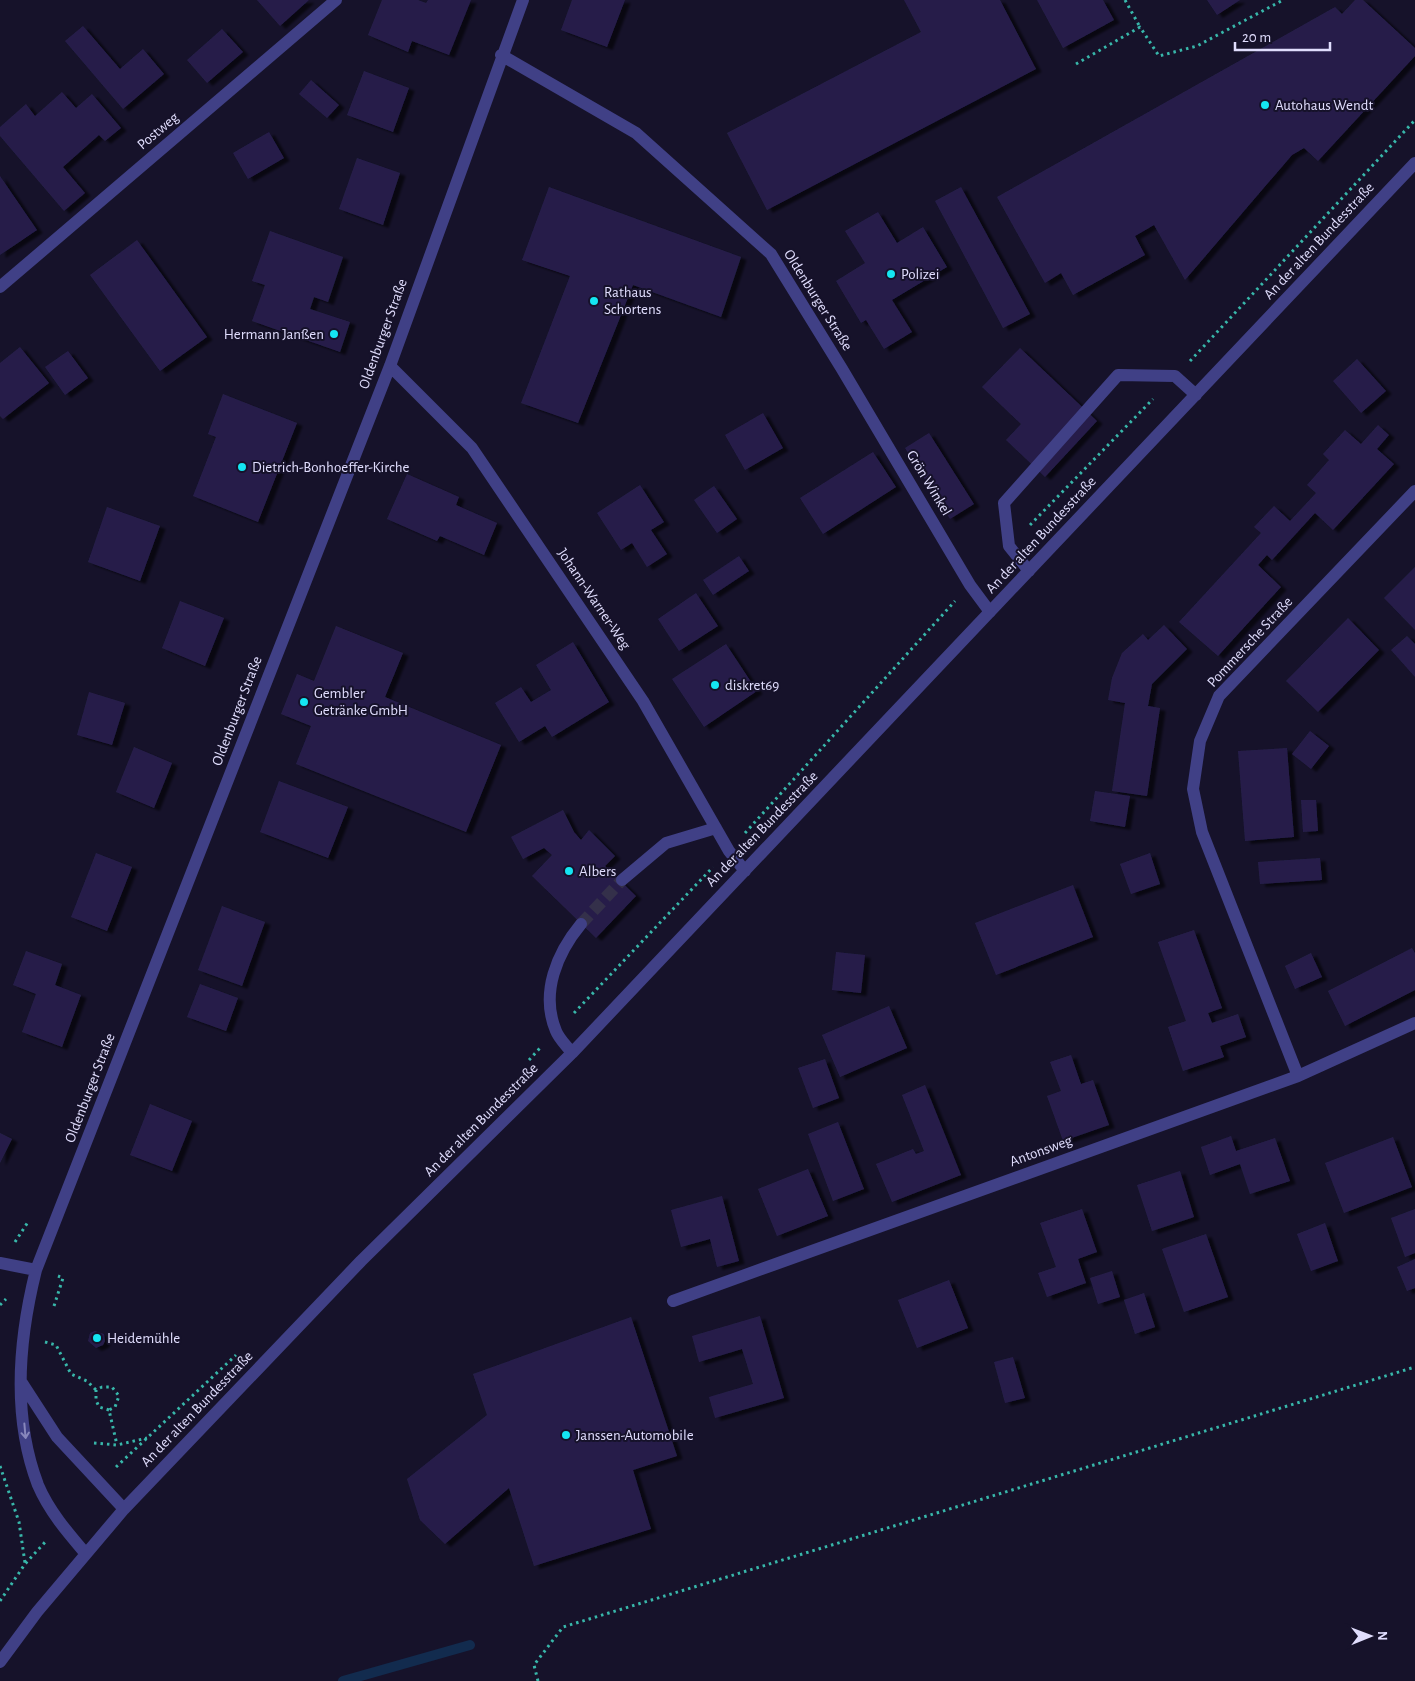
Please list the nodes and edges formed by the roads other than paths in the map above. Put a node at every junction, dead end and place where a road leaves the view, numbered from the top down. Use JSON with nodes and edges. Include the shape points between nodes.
{"nodes":[{"id":1,"x":336,"y":0,"type":"edge"},
{"id":2,"x":523,"y":0,"type":"edge"},
{"id":3,"x":501,"y":55,"type":"junction"},
{"id":4,"x":1415,"y":163,"type":"edge"},
{"id":5,"x":0,"y":287,"type":"edge"},
{"id":6,"x":390,"y":366,"type":"junction"},
{"id":7,"x":842,"y":369,"type":"joint"},
{"id":8,"x":1196,"y":395,"type":"junction"},
{"id":9,"x":1415,"y":491,"type":"edge"},
{"id":10,"x":1029,"y":571,"type":"junction"},
{"id":11,"x":990,"y":612,"type":"junction"},
{"id":12,"x":716,"y":828,"type":"junction"},
{"id":13,"x":745,"y":870,"type":"junction"},
{"id":14,"x":622,"y":880,"type":"tunnel mouth"},
{"id":15,"x":581,"y":924,"type":"tunnel mouth"},
{"id":16,"x":1415,"y":1023,"type":"edge"},
{"id":17,"x":572,"y":1053,"type":"junction"},
{"id":18,"x":1298,"y":1076,"type":"junction"},
{"id":19,"x":0,"y":1263,"type":"edge"},
{"id":20,"x":36,"y":1270,"type":"junction"},
{"id":21,"x":673,"y":1301,"type":"dead end"},
{"id":22,"x":22,"y":1383,"type":"junction"},
{"id":23,"x":124,"y":1509,"type":"junction"},
{"id":24,"x":86,"y":1554,"type":"junction"},
{"id":25,"x":0,"y":1662,"type":"edge"}],
"edges":[{"from":1,"to":5,"type":"street","name":"Postweg"},
{"from":2,"to":3,"type":"street","name":"Oldenburger Straße"},
{"from":3,"to":6,"type":"street","name":"Oldenburger Straße"},
{"from":3,"to":7,"type":"street","name":"Oldenburger Straße","via":[[636,133],[771,254]]},
{"from":4,"to":8,"type":"street","name":"An der alten Bundesstraße"},
{"from":6,"to":12,"type":"street","name":"Johann-Warner-Weg","via":[[472,448],[643,701]]},
{"from":6,"to":20,"type":"street","name":"Oldenburger Straße"},
{"from":7,"to":11,"type":"street","name":"Grön Winkel","via":[[970,585]]},
{"from":8,"to":10,"type":"street","name":"An der alten Bundesstraße"},
{"from":8,"to":10,"type":"street","via":[[1175,376],[1118,375],[1004,503],[1009,546]]},
{"from":9,"to":18,"type":"street","name":"Pommersche Straße","via":[[1220,696],[1200,741],[1193,789],[1202,832]]},
{"from":10,"to":11,"type":"street","name":"An der alten Bundesstraße"},
{"from":11,"to":13,"type":"street","name":"An der alten Bundesstraße"},
{"from":12,"to":13,"type":"street","name":"Johann-Warner-Weg"},
{"from":12,"to":14,"type":"street","via":[[666,843]]},
{"from":13,"to":17,"type":"street","name":"An der alten Bundesstraße"},
{"from":15,"to":17,"type":"street","via":[[568,941],[551,979],[550,1006],[556,1031]]},
{"from":16,"to":18,"type":"street","name":"Antonsweg"},
{"from":17,"to":23,"type":"street","name":"An der alten Bundesstraße","via":[[361,1261]]},
{"from":18,"to":21,"type":"street","name":"Antonsweg"},
{"from":19,"to":20,"type":"street"},
{"from":20,"to":22,"type":"street","name":"Oldenburger Straße","via":[[21,1344]]},
{"from":22,"to":23,"type":"street","via":[[57,1437]]},
{"from":22,"to":24,"type":"street","name":"Oldenburger Straße","one_way":true,"via":[[25,1438],[39,1485],[61,1525]]},
{"from":23,"to":24,"type":"street"},
{"from":24,"to":25,"type":"street"}]}
